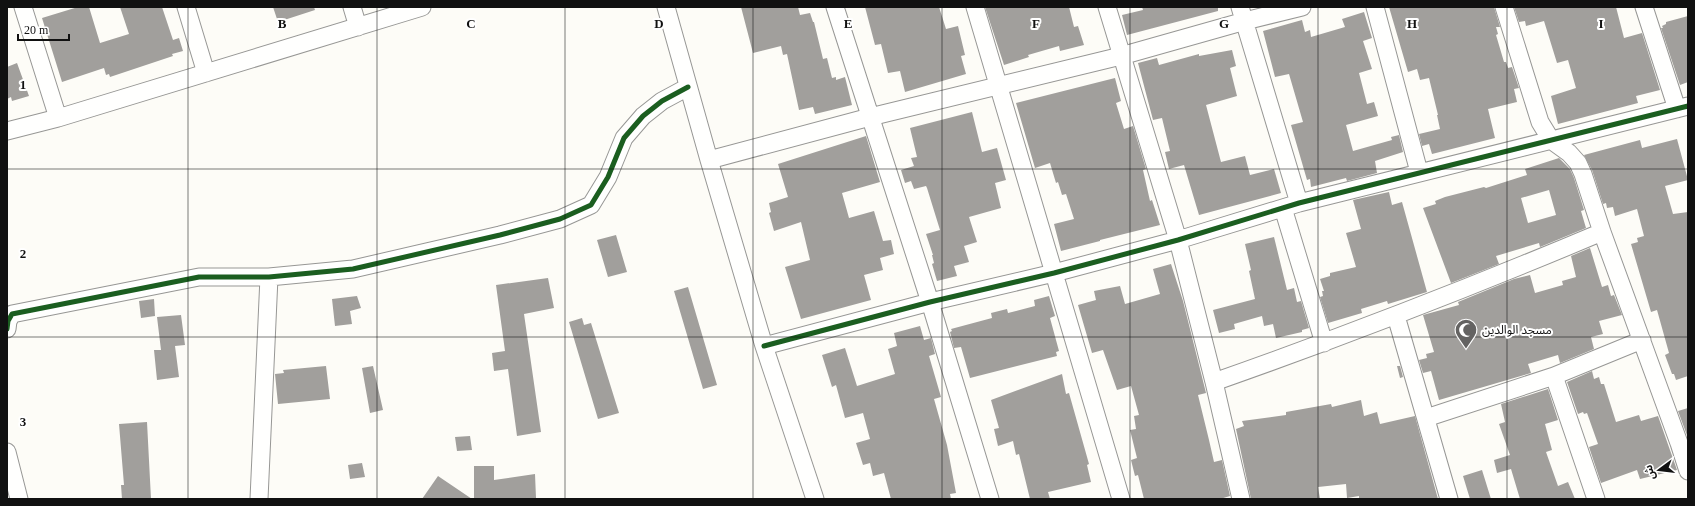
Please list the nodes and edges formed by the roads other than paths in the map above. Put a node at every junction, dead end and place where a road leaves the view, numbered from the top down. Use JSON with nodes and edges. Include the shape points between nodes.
{"nodes":[{"id":1,"x":23,"y":7,"type":"edge"},
{"id":2,"x":186,"y":7,"type":"edge"},
{"id":3,"x":352,"y":7,"type":"edge"},
{"id":4,"x":422,"y":7,"type":"edge"},
{"id":5,"x":666,"y":7,"type":"edge"},
{"id":6,"x":835,"y":7,"type":"edge"},
{"id":7,"x":975,"y":7,"type":"edge"},
{"id":8,"x":1107,"y":7,"type":"edge"},
{"id":9,"x":1302,"y":7,"type":"edge"},
{"id":10,"x":1375,"y":7,"type":"edge"},
{"id":11,"x":1504,"y":7,"type":"edge"},
{"id":12,"x":1644,"y":7,"type":"edge"},
{"id":13,"x":1242,"y":14,"type":"edge"},
{"id":14,"x":358,"y":26,"type":"junction"},
{"id":15,"x":1121,"y":56,"type":"junction"},
{"id":16,"x":206,"y":73,"type":"junction"},
{"id":17,"x":999,"y":84,"type":"junction"},
{"id":18,"x":688,"y":87,"type":"junction"},
{"id":19,"x":1682,"y":107,"type":"edge"},
{"id":20,"x":870,"y":117,"type":"junction"},
{"id":21,"x":58,"y":118,"type":"junction"},
{"id":22,"x":7,"y":131,"type":"edge"},
{"id":23,"x":1551,"y":140,"type":"junction"},
{"id":24,"x":708,"y":160,"type":"junction"},
{"id":25,"x":1420,"y":172,"type":"junction"},
{"id":26,"x":1291,"y":205,"type":"junction"},
{"id":27,"x":1602,"y":232,"type":"junction"},
{"id":28,"x":1178,"y":240,"type":"junction"},
{"id":29,"x":1054,"y":273,"type":"junction"},
{"id":30,"x":269,"y":277,"type":"junction"},
{"id":31,"x":930,"y":302,"type":"junction"},
{"id":32,"x":1396,"y":316,"type":"junction"},
{"id":33,"x":7,"y":329,"type":"edge"},
{"id":34,"x":1642,"y":340,"type":"junction"},
{"id":35,"x":1324,"y":343,"type":"junction"},
{"id":36,"x":764,"y":346,"type":"junction"},
{"id":37,"x":1554,"y":376,"type":"junction"},
{"id":38,"x":1214,"y":382,"type":"junction"},
{"id":39,"x":1426,"y":418,"type":"junction"},
{"id":40,"x":7,"y":452,"type":"edge"},
{"id":41,"x":1688,"y":471,"type":"edge"},
{"id":42,"x":20,"y":499,"type":"edge"},
{"id":43,"x":259,"y":499,"type":"edge"},
{"id":44,"x":815,"y":499,"type":"edge"},
{"id":45,"x":990,"y":499,"type":"edge"},
{"id":46,"x":1121,"y":499,"type":"edge"},
{"id":47,"x":1241,"y":499,"type":"edge"},
{"id":48,"x":1449,"y":499,"type":"edge"},
{"id":49,"x":1596,"y":499,"type":"edge"}],
"edges":[{"from":1,"to":21,"type":"street"},
{"from":2,"to":16,"type":"street"},
{"from":3,"to":14,"type":"street"},
{"from":4,"to":14,"type":"street"},
{"from":5,"to":18,"type":"street"},
{"from":6,"to":20,"type":"street"},
{"from":7,"to":17,"type":"street"},
{"from":8,"to":15,"type":"street"},
{"from":9,"to":13,"type":"street"},
{"from":10,"to":25,"type":"street"},
{"from":11,"to":23,"type":"street","via":[[1540,122]]},
{"from":12,"to":19,"type":"street"},
{"from":13,"to":15,"type":"street"},
{"from":13,"to":26,"type":"street"},
{"from":14,"to":16,"type":"street"},
{"from":15,"to":17,"type":"street"},
{"from":15,"to":28,"type":"street"},
{"from":16,"to":21,"type":"street"},
{"from":17,"to":20,"type":"street"},
{"from":17,"to":29,"type":"street"},
{"from":18,"to":24,"type":"street"},
{"from":18,"to":30,"type":"street","via":[[662,101],[643,116],[624,138],[608,177],[591,205],[560,219],[354,269]]},
{"from":19,"to":23,"type":"street"},
{"from":20,"to":24,"type":"street"},
{"from":20,"to":31,"type":"street"},
{"from":21,"to":22,"type":"street"},
{"from":23,"to":25,"type":"street"},
{"from":23,"to":27,"type":"street","via":[[1578,163]]},
{"from":24,"to":36,"type":"street"},
{"from":25,"to":26,"type":"street"},
{"from":26,"to":28,"type":"street"},
{"from":26,"to":35,"type":"street"},
{"from":27,"to":32,"type":"street"},
{"from":27,"to":34,"type":"street"},
{"from":28,"to":29,"type":"street"},
{"from":28,"to":38,"type":"street"},
{"from":29,"to":31,"type":"street"},
{"from":29,"to":46,"type":"street"},
{"from":30,"to":33,"type":"street","via":[[199,278],[12,314]]},
{"from":30,"to":43,"type":"street"},
{"from":31,"to":36,"type":"street"},
{"from":31,"to":45,"type":"street"},
{"from":32,"to":35,"type":"street"},
{"from":32,"to":39,"type":"street"},
{"from":34,"to":37,"type":"street"},
{"from":34,"to":41,"type":"street"},
{"from":35,"to":38,"type":"street"},
{"from":36,"to":44,"type":"street"},
{"from":37,"to":39,"type":"street"},
{"from":37,"to":49,"type":"street"},
{"from":38,"to":47,"type":"street"},
{"from":39,"to":48,"type":"street"},
{"from":40,"to":42,"type":"street"}]}
